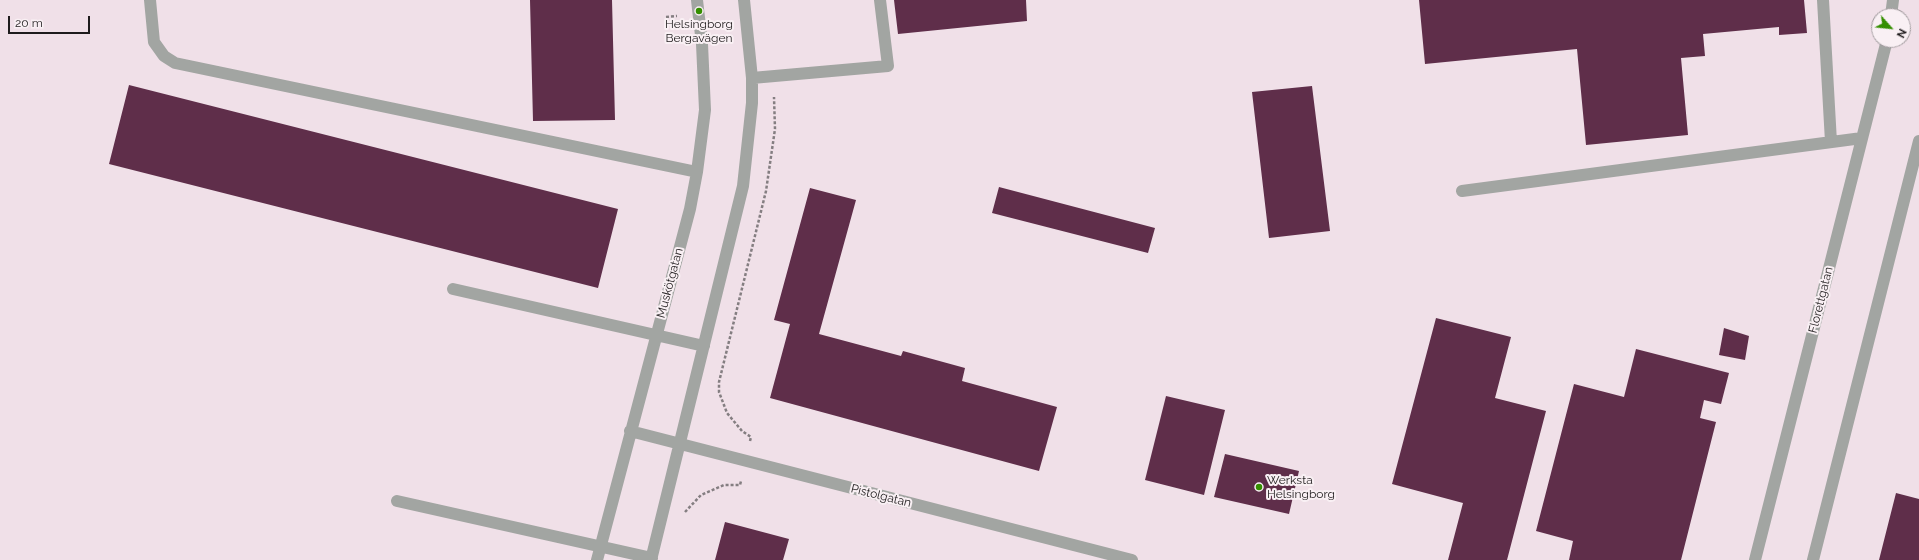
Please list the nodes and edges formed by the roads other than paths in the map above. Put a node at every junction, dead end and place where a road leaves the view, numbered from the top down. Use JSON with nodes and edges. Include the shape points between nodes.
{"nodes":[{"id":1,"x":150,"y":0,"type":"edge"},
{"id":2,"x":697,"y":0,"type":"edge"},
{"id":3,"x":744,"y":0,"type":"edge"},
{"id":4,"x":880,"y":0,"type":"edge"},
{"id":5,"x":1823,"y":0,"type":"edge"},
{"id":6,"x":1885,"y":48,"type":"edge"},
{"id":7,"x":752,"y":78,"type":"junction"},
{"id":8,"x":1862,"y":138,"type":"junction"},
{"id":9,"x":1919,"y":141,"type":"edge"},
{"id":10,"x":1830,"y":142,"type":"junction"},
{"id":11,"x":697,"y":172,"type":"junction"},
{"id":12,"x":1462,"y":191,"type":"dead end"},
{"id":13,"x":453,"y":289,"type":"dead end"},
{"id":14,"x":656,"y":336,"type":"junction"},
{"id":15,"x":704,"y":346,"type":"junction"},
{"id":16,"x":630,"y":431,"type":"junction"},
{"id":17,"x":680,"y":444,"type":"junction"},
{"id":18,"x":397,"y":501,"type":"dead end"},
{"id":19,"x":600,"y":547,"type":"junction"},
{"id":20,"x":651,"y":559,"type":"edge"},
{"id":21,"x":597,"y":560,"type":"edge"},
{"id":22,"x":1132,"y":560,"type":"edge"},
{"id":23,"x":1755,"y":560,"type":"edge"},
{"id":24,"x":1813,"y":560,"type":"edge"}],
"edges":[{"from":1,"to":11,"type":"street","via":[[154,42],[164,56],[175,63]]},
{"from":2,"to":11,"type":"street","name":"Muskötgatan","via":[[705,110]]},
{"from":3,"to":7,"type":"street"},
{"from":4,"to":7,"type":"street","via":[[888,66]]},
{"from":5,"to":10,"type":"street"},
{"from":6,"to":8,"type":"street","name":"Florettgatan"},
{"from":7,"to":15,"type":"street","via":[[752,103],[743,186]]},
{"from":8,"to":10,"type":"street"},
{"from":8,"to":23,"type":"street","name":"Florettgatan"},
{"from":9,"to":24,"type":"street"},
{"from":10,"to":12,"type":"street"},
{"from":11,"to":14,"type":"street","name":"Muskötgatan","via":[[690,209]]},
{"from":13,"to":14,"type":"street"},
{"from":14,"to":15,"type":"street"},
{"from":14,"to":16,"type":"street","name":"Muskötgatan"},
{"from":15,"to":17,"type":"street"},
{"from":16,"to":17,"type":"street","name":"Pistolgatan"},
{"from":16,"to":19,"type":"street","name":"Muskötgatan"},
{"from":17,"to":20,"type":"street"},
{"from":17,"to":22,"type":"street","name":"Pistolgatan"},
{"from":18,"to":19,"type":"street"},
{"from":19,"to":20,"type":"street"},
{"from":19,"to":21,"type":"street","name":"Muskötgatan"}]}
